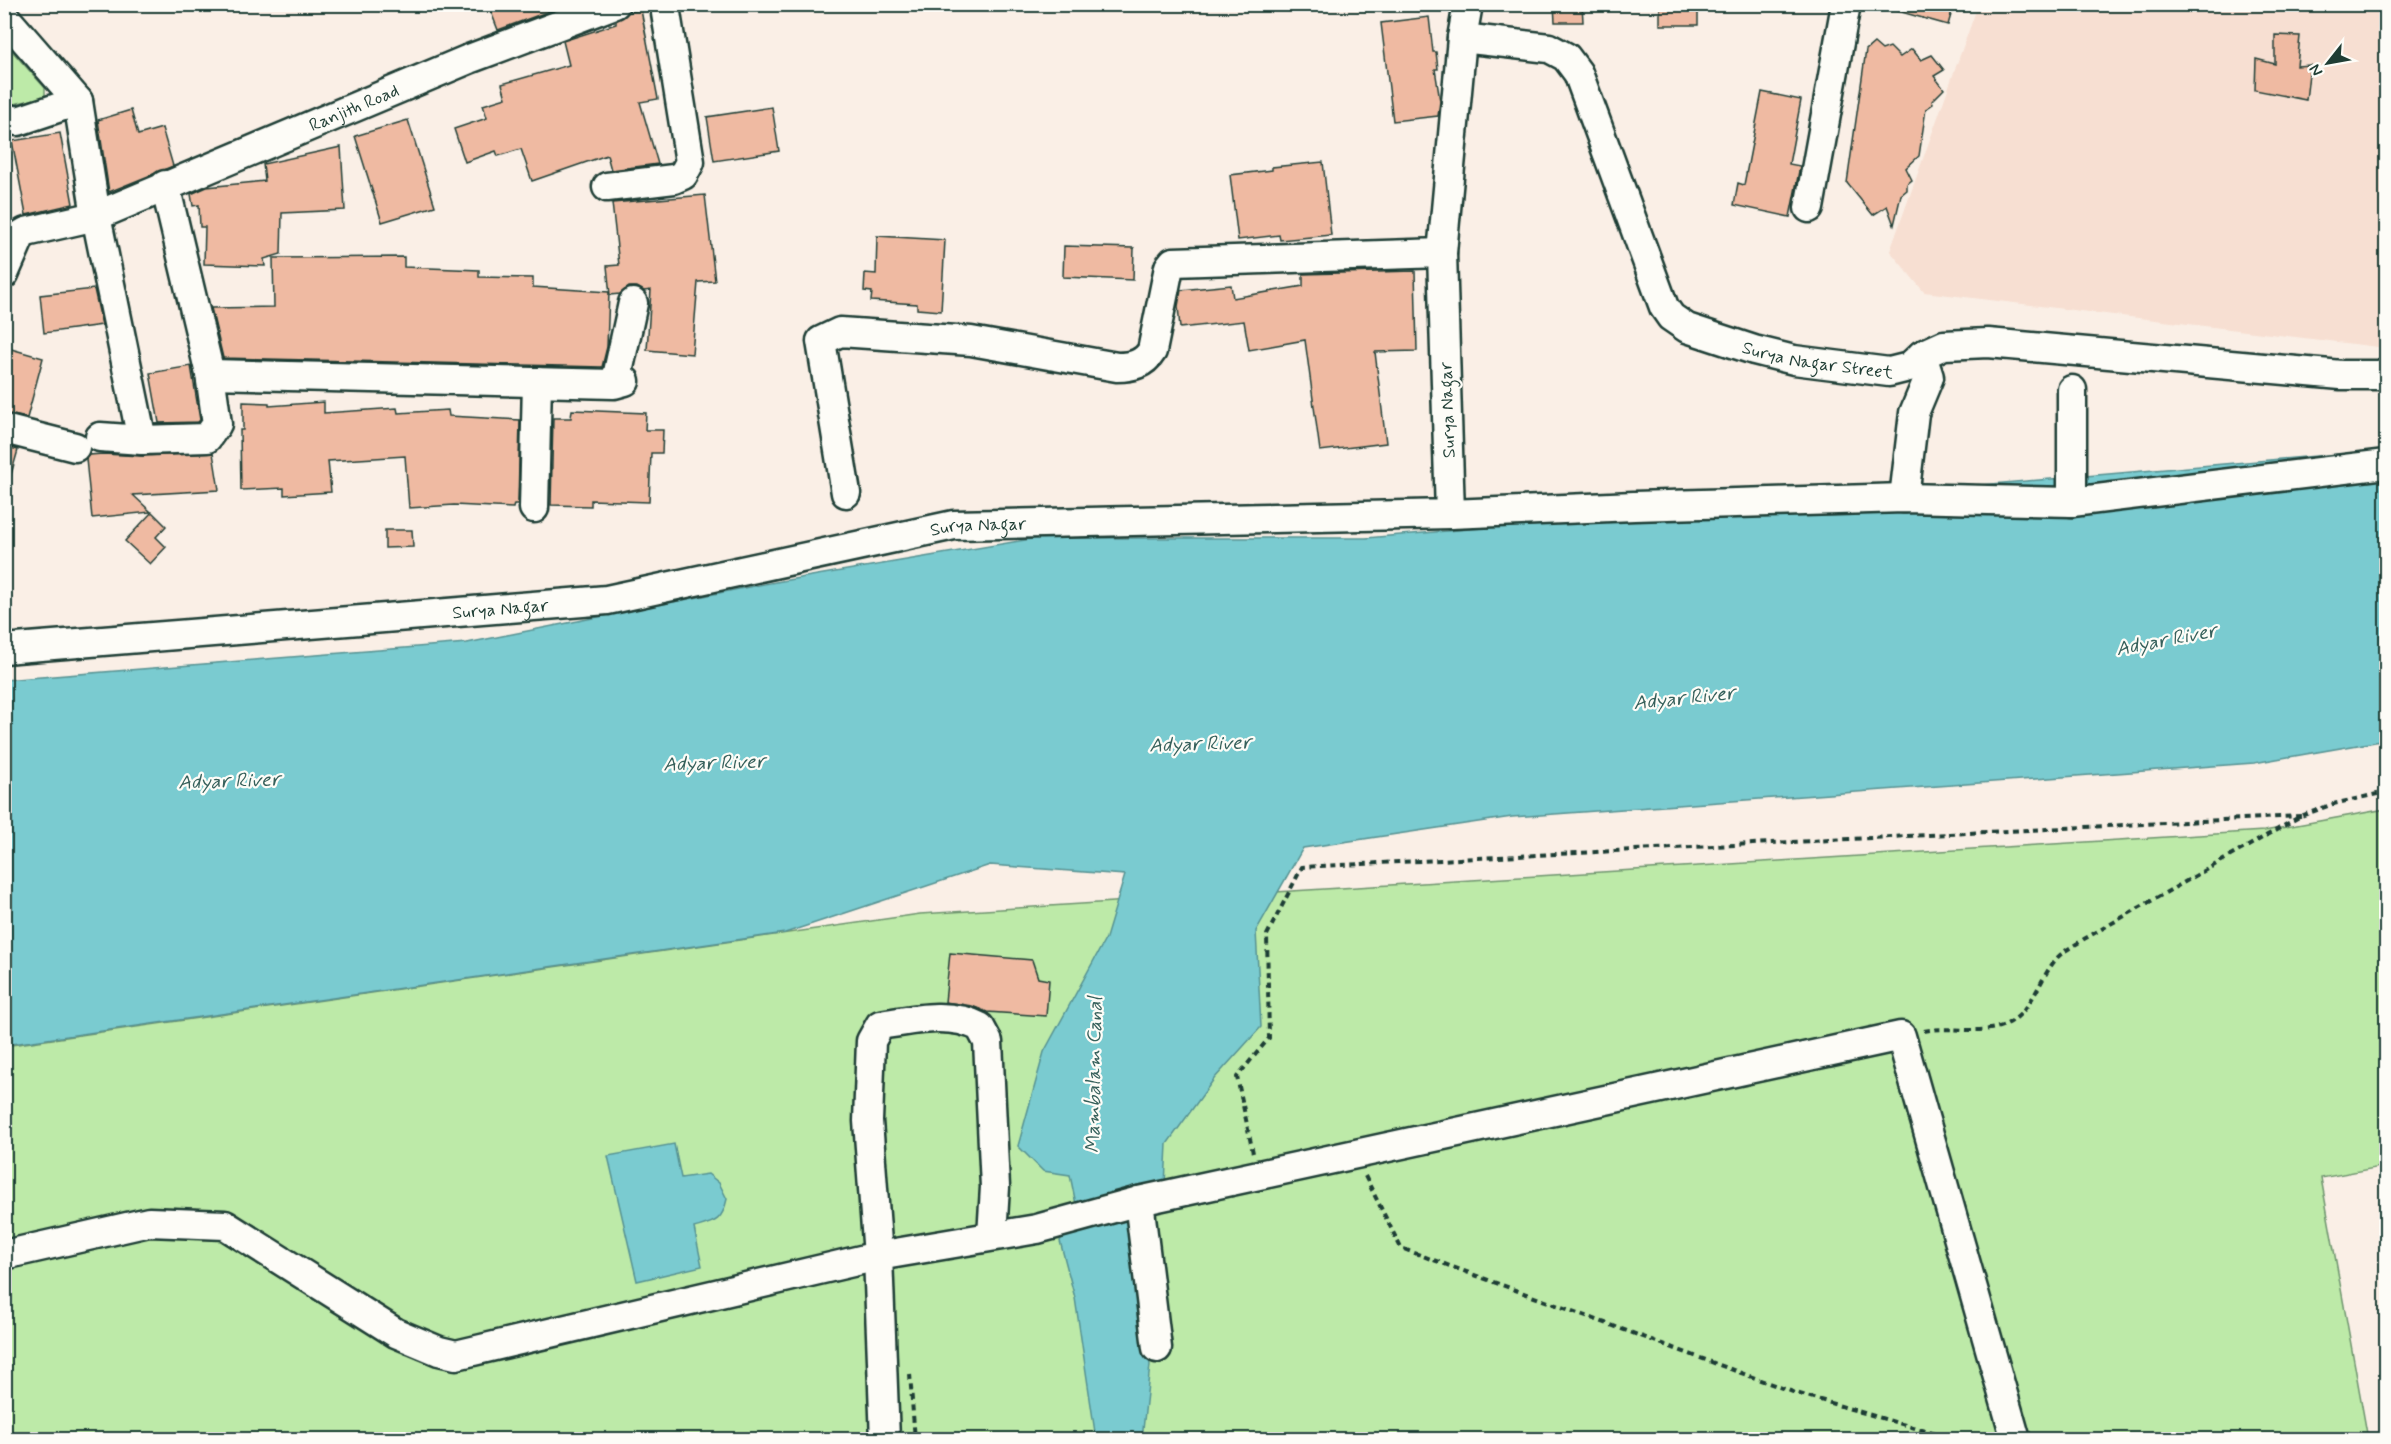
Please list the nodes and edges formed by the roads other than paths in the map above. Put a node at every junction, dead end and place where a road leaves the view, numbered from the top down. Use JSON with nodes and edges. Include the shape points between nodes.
{"nodes":[{"id":1,"x":615,"y":4,"type":"edge"},
{"id":2,"x":667,"y":4,"type":"edge"},
{"id":3,"x":1468,"y":4,"type":"edge"},
{"id":4,"x":1846,"y":4,"type":"edge"},
{"id":5,"x":4,"y":16,"type":"edge"},
{"id":6,"x":1462,"y":38,"type":"junction"},
{"id":7,"x":78,"y":101,"type":"junction"},
{"id":8,"x":4,"y":118,"type":"edge"},
{"id":9,"x":165,"y":186,"type":"junction"},
{"id":10,"x":607,"y":187,"type":"dead end"},
{"id":11,"x":1809,"y":208,"type":"dead end"},
{"id":12,"x":96,"y":216,"type":"junction"},
{"id":13,"x":1442,"y":253,"type":"junction"},
{"id":14,"x":4,"y":274,"type":"edge"},
{"id":15,"x":633,"y":303,"type":"dead end"},
{"id":16,"x":1922,"y":355,"type":"junction"},
{"id":17,"x":210,"y":374,"type":"junction"},
{"id":18,"x":2386,"y":375,"type":"edge"},
{"id":19,"x":537,"y":382,"type":"junction"},
{"id":20,"x":2072,"y":390,"type":"dead end"},
{"id":21,"x":4,"y":429,"type":"edge"},
{"id":22,"x":141,"y":440,"type":"junction"},
{"id":23,"x":2386,"y":464,"type":"edge"},
{"id":24,"x":846,"y":493,"type":"dead end"},
{"id":25,"x":1904,"y":498,"type":"junction"},
{"id":26,"x":2072,"y":502,"type":"junction"},
{"id":27,"x":534,"y":508,"type":"dead end"},
{"id":28,"x":1450,"y":514,"type":"junction"},
{"id":29,"x":4,"y":649,"type":"edge"},
{"id":30,"x":1139,"y":1200,"type":"junction"},
{"id":31,"x":992,"y":1236,"type":"junction"},
{"id":32,"x":4,"y":1256,"type":"edge"},
{"id":33,"x":878,"y":1256,"type":"junction"},
{"id":34,"x":1157,"y":1348,"type":"dead end"},
{"id":35,"x":885,"y":1440,"type":"edge"},
{"id":36,"x":2016,"y":1440,"type":"edge"}],
"edges":[{"from":1,"to":9,"type":"street","name":"Ranjith Road","via":[[469,59]]},
{"from":2,"to":10,"type":"street","via":[[690,162],[682,175],[674,179]]},
{"from":3,"to":6,"type":"street","name":"Surya Nagar"},
{"from":4,"to":11,"type":"street"},
{"from":5,"to":7,"type":"street"},
{"from":6,"to":13,"type":"street","name":"Surya Nagar"},
{"from":6,"to":16,"type":"street","name":"Surya Nagar Street","via":[[1549,48],[1566,57],[1578,73],[1671,317],[1687,328],[1794,360],[1889,372],[1909,367]]},
{"from":7,"to":8,"type":"street","via":[[18,121]]},
{"from":7,"to":12,"type":"street"},
{"from":9,"to":12,"type":"street","name":"Ranjith Road"},
{"from":9,"to":17,"type":"street"},
{"from":12,"to":14,"type":"street","name":"Ranjith Road","via":[[23,233]]},
{"from":12,"to":22,"type":"street"},
{"from":13,"to":24,"type":"street","via":[[1173,262],[1152,351],[1147,360],[1128,367],[971,341],[840,332],[821,341]]},
{"from":13,"to":28,"type":"street","name":"Surya Nagar"},
{"from":15,"to":19,"type":"street","via":[[617,377],[625,381]]},
{"from":16,"to":18,"type":"street","name":"Surya Nagar Street","via":[[1944,345],[1988,343],[2341,375]]},
{"from":16,"to":25,"type":"street","via":[[1929,377],[1914,412]]},
{"from":17,"to":19,"type":"street"},
{"from":17,"to":22,"type":"street","via":[[217,424],[207,438]]},
{"from":19,"to":27,"type":"street"},
{"from":20,"to":26,"type":"street"},
{"from":21,"to":22,"type":"street","via":[[88,442]]},
{"from":23,"to":26,"type":"street"},
{"from":25,"to":26,"type":"street"},
{"from":25,"to":28,"type":"street"},
{"from":28,"to":29,"type":"street","name":"Surya Nagar","via":[[954,525],[607,600]]},
{"from":30,"to":31,"type":"street","via":[[1037,1229]]},
{"from":30,"to":34,"type":"street"},
{"from":30,"to":36,"type":"street","via":[[1901,1036]]},
{"from":31,"to":33,"type":"street"},
{"from":31,"to":33,"type":"street","via":[[996,1187],[988,1042],[980,1027],[960,1019],[880,1024],[871,1041],[868,1077]]},
{"from":32,"to":33,"type":"street","via":[[149,1222],[225,1225],[396,1333],[456,1355]]},
{"from":33,"to":35,"type":"street"}]}
